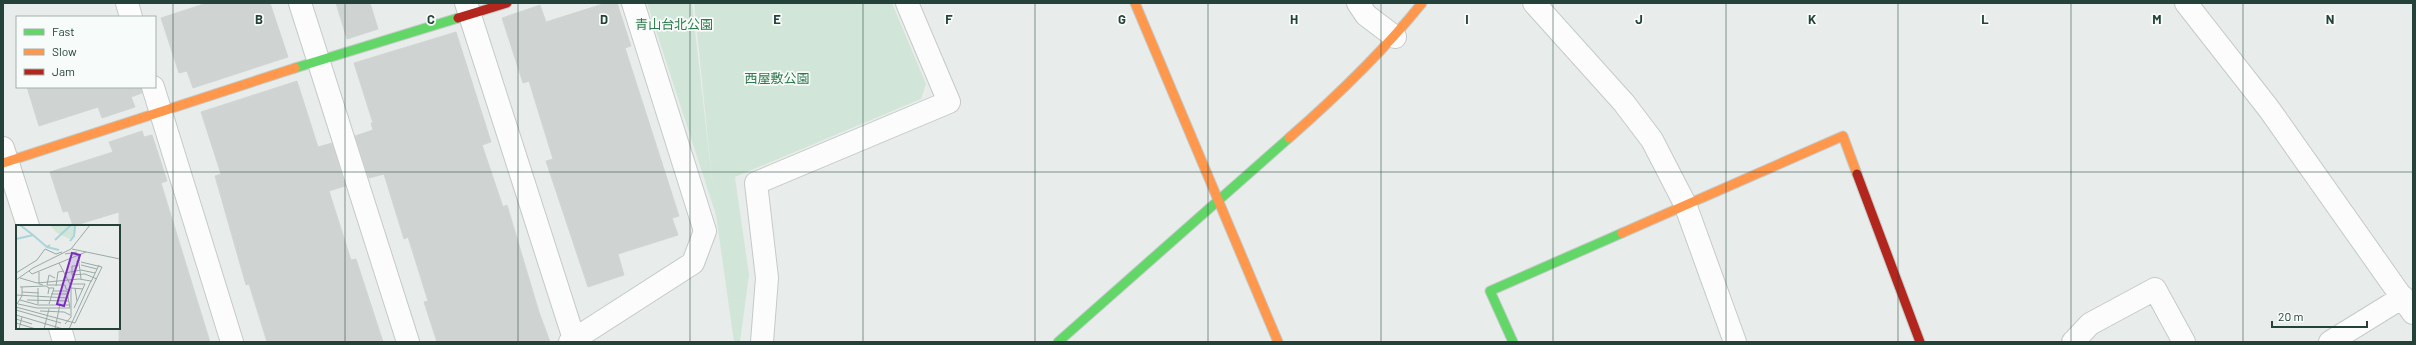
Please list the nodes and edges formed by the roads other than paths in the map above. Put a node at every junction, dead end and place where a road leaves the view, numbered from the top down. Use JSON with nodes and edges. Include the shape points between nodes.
{"nodes":[{"id":1,"x":126,"y":3,"type":"edge"},
{"id":2,"x":300,"y":3,"type":"edge"},
{"id":3,"x":507,"y":3,"type":"edge"},
{"id":4,"x":633,"y":3,"type":"edge"},
{"id":5,"x":907,"y":3,"type":"edge"},
{"id":6,"x":1135,"y":3,"type":"edge"},
{"id":7,"x":1358,"y":3,"type":"edge"},
{"id":8,"x":1422,"y":3,"type":"edge"},
{"id":9,"x":1534,"y":3,"type":"edge"},
{"id":10,"x":2186,"y":3,"type":"edge"},
{"id":11,"x":468,"y":9,"type":"edge"},
{"id":12,"x":131,"y":16,"type":"edge"},
{"id":13,"x":1395,"y":37,"type":"junction"},
{"id":14,"x":317,"y":61,"type":"junction"},
{"id":15,"x":153,"y":88,"type":"edge"},
{"id":16,"x":160,"y":112,"type":"junction"},
{"id":17,"x":4,"y":158,"type":"edge"},
{"id":18,"x":1219,"y":198,"type":"junction"},
{"id":19,"x":1684,"y":204,"type":"junction"},
{"id":20,"x":28,"y":225,"type":"edge"},
{"id":21,"x":2408,"y":305,"type":"edge"},
{"id":22,"x":60,"y":329,"type":"edge"},
{"id":23,"x":572,"y":341,"type":"edge"},
{"id":24,"x":64,"y":342,"type":"edge"},
{"id":25,"x":232,"y":342,"type":"edge"},
{"id":26,"x":408,"y":342,"type":"edge"},
{"id":27,"x":762,"y":342,"type":"edge"},
{"id":28,"x":1058,"y":342,"type":"edge"},
{"id":29,"x":1278,"y":342,"type":"edge"},
{"id":30,"x":1513,"y":342,"type":"edge"},
{"id":31,"x":1735,"y":342,"type":"edge"},
{"id":32,"x":1920,"y":342,"type":"edge"},
{"id":33,"x":2073,"y":342,"type":"edge"},
{"id":34,"x":2184,"y":342,"type":"edge"},
{"id":35,"x":2330,"y":342,"type":"edge"}],
"edges":[{"from":1,"to":12,"type":"street"},
{"from":2,"to":14,"type":"street"},
{"from":3,"to":11,"type":"street"},
{"from":4,"to":23,"type":"street","via":[[704,231],[693,263]]},
{"from":5,"to":27,"type":"street","via":[[949,102],[756,183],[767,278]]},
{"from":6,"to":18,"type":"street"},
{"from":7,"to":13,"type":"street","via":[[1366,15]]},
{"from":8,"to":13,"type":"street"},
{"from":9,"to":19,"type":"street","via":[[1624,103],[1652,140]]},
{"from":10,"to":21,"type":"street","via":[[2269,109]]},
{"from":11,"to":14,"type":"street"},
{"from":11,"to":23,"type":"street"},
{"from":13,"to":18,"type":"street","via":[[1328,104]]},
{"from":14,"to":16,"type":"street"},
{"from":14,"to":26,"type":"street"},
{"from":15,"to":16,"type":"street"},
{"from":16,"to":17,"type":"street"},
{"from":16,"to":25,"type":"street"},
{"from":17,"to":20,"type":"street"},
{"from":18,"to":28,"type":"street"},
{"from":18,"to":29,"type":"street"},
{"from":19,"to":30,"type":"street","via":[[1490,291]]},
{"from":19,"to":31,"type":"street"},
{"from":19,"to":32,"type":"street","via":[[1843,136]]},
{"from":21,"to":35,"type":"street"},
{"from":22,"to":24,"type":"street"},
{"from":33,"to":34,"type":"street","via":[[2090,324],[2154,289]]}]}
